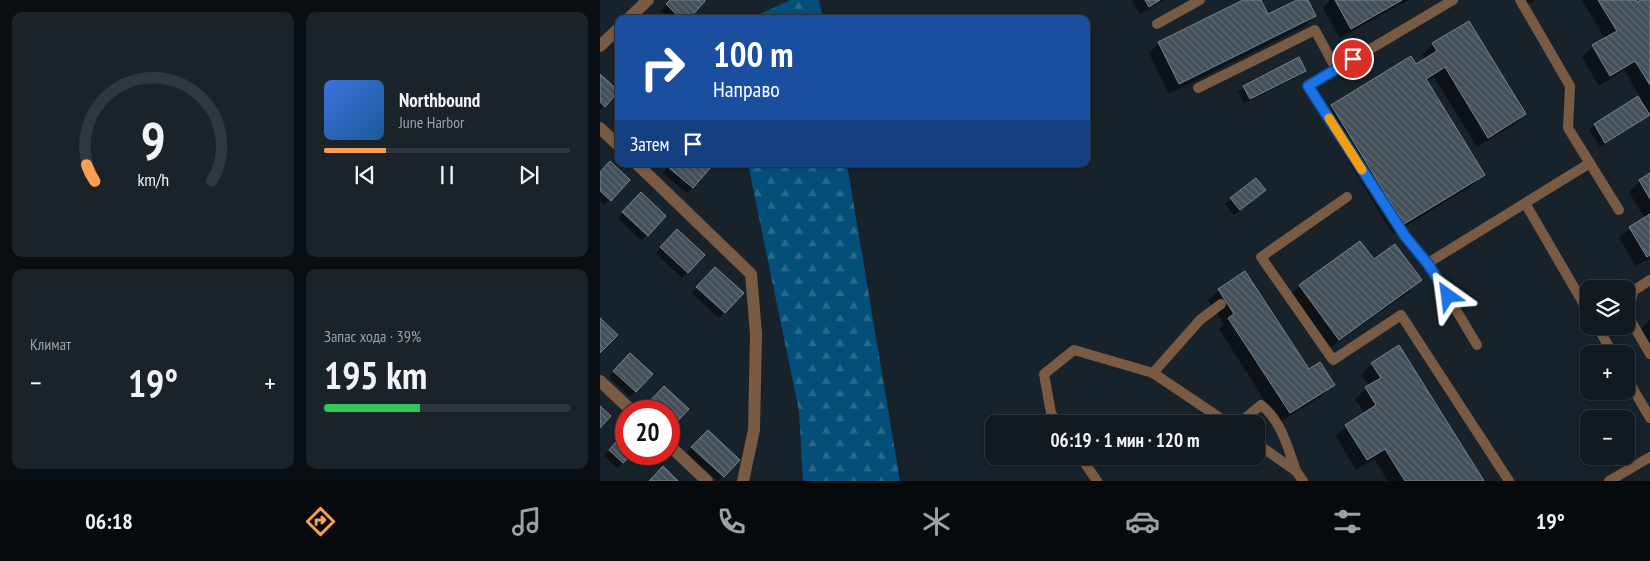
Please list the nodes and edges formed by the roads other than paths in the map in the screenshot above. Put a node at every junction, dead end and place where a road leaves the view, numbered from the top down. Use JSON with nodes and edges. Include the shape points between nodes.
{"nodes":[{"id":1,"x":648,"y":0,"type":"edge"},
{"id":2,"x":1200,"y":0,"type":"edge"},
{"id":3,"x":1453,"y":0,"type":"edge"},
{"id":4,"x":1520,"y":0,"type":"edge"},
{"id":5,"x":632,"y":15,"type":"edge"},
{"id":6,"x":1157,"y":24,"type":"dead end"},
{"id":7,"x":615,"y":32,"type":"edge"},
{"id":8,"x":600,"y":46,"type":"edge"},
{"id":9,"x":1336,"y":69,"type":"junction"},
{"id":10,"x":1198,"y":88,"type":"dead end"},
{"id":11,"x":600,"y":128,"type":"edge"},
{"id":12,"x":615,"y":142,"type":"edge"},
{"id":13,"x":1590,"y":162,"type":"junction"},
{"id":14,"x":640,"y":167,"type":"edge"},
{"id":15,"x":1347,"y":197,"type":"dead end"},
{"id":16,"x":1525,"y":203,"type":"junction"},
{"id":17,"x":1619,"y":210,"type":"dead end"},
{"id":18,"x":1428,"y":264,"type":"junction"},
{"id":19,"x":1650,"y":280,"type":"edge"},
{"id":20,"x":1580,"y":298,"type":"edge"},
{"id":21,"x":1221,"y":304,"type":"dead end"},
{"id":22,"x":1477,"y":345,"type":"dead end"},
{"id":23,"x":1650,"y":354,"type":"edge"},
{"id":24,"x":1153,"y":373,"type":"junction"},
{"id":25,"x":600,"y":381,"type":"edge"},
{"id":26,"x":1635,"y":392,"type":"edge"},
{"id":27,"x":620,"y":400,"type":"edge"},
{"id":28,"x":1052,"y":415,"type":"edge"},
{"id":29,"x":1216,"y":415,"type":"edge"},
{"id":30,"x":1249,"y":415,"type":"edge"},
{"id":31,"x":1650,"y":418,"type":"edge"},
{"id":32,"x":1265,"y":449,"type":"edge"},
{"id":33,"x":680,"y":455,"type":"edge"},
{"id":34,"x":1650,"y":457,"type":"edge"},
{"id":35,"x":1086,"y":465,"type":"edge"},
{"id":36,"x":1296,"y":471,"type":"junction"},
{"id":37,"x":707,"y":481,"type":"edge"},
{"id":38,"x":743,"y":481,"type":"edge"},
{"id":39,"x":1097,"y":481,"type":"edge"},
{"id":40,"x":1303,"y":481,"type":"edge"},
{"id":41,"x":1508,"y":481,"type":"edge"},
{"id":42,"x":1609,"y":481,"type":"edge"}],
"edges":[{"from":1,"to":5,"type":"street"},
{"from":2,"to":6,"type":"lane"},
{"from":3,"to":9,"type":"lane"},
{"from":4,"to":13,"type":"lane","via":[[1570,86],[1568,128]]},
{"from":7,"to":8,"type":"street"},
{"from":9,"to":10,"type":"lane","via":[[1316,30]]},
{"from":9,"to":18,"type":"lane","via":[[1308,86],[1405,236]]},
{"from":11,"to":12,"type":"street"},
{"from":13,"to":16,"type":"lane"},
{"from":13,"to":17,"type":"lane"},
{"from":14,"to":38,"type":"street","via":[[751,274],[756,334],[754,430]]},
{"from":15,"to":41,"type":"lane","via":[[1262,257],[1333,360],[1401,315]]},
{"from":16,"to":18,"type":"lane"},
{"from":16,"to":20,"type":"lane"},
{"from":18,"to":22,"type":"lane"},
{"from":19,"to":23,"type":"lane","via":[[1633,292],[1628,316]]},
{"from":21,"to":24,"type":"lane","via":[[1200,320]]},
{"from":24,"to":28,"type":"lane","via":[[1074,350],[1044,374]]},
{"from":24,"to":29,"type":"lane"},
{"from":25,"to":27,"type":"street"},
{"from":26,"to":31,"type":"lane"},
{"from":30,"to":36,"type":"lane","via":[[1261,405],[1269,411],[1282,433]]},
{"from":32,"to":36,"type":"lane"},
{"from":33,"to":37,"type":"street"},
{"from":34,"to":42,"type":"lane"},
{"from":35,"to":39,"type":"lane"},
{"from":36,"to":40,"type":"lane"}]}
